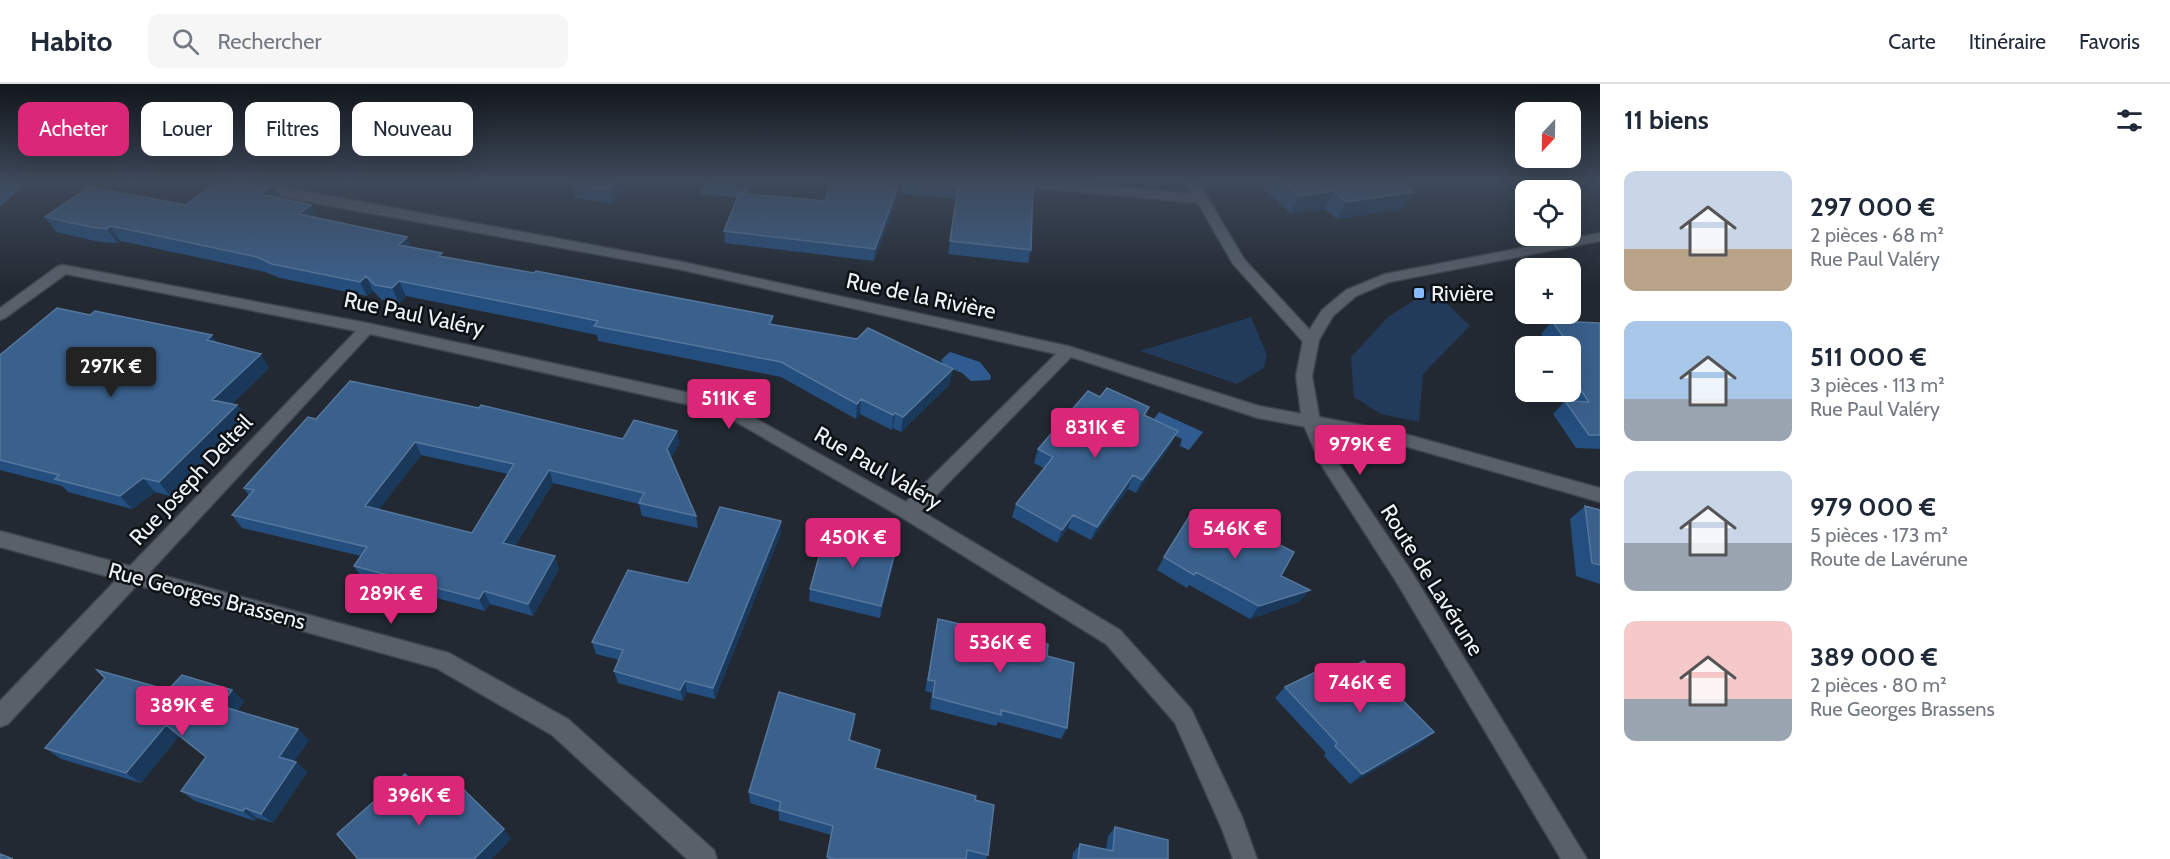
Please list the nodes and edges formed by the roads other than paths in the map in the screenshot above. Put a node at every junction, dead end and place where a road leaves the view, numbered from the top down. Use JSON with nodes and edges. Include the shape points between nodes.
{"nodes":[{"id":1,"x":415,"y":216,"type":"edge"},
{"id":2,"x":1211,"y":216,"type":"edge"},
{"id":3,"x":1600,"y":237,"type":"edge"},
{"id":4,"x":0,"y":315,"type":"edge"},
{"id":5,"x":368,"y":328,"type":"junction"},
{"id":6,"x":1311,"y":340,"type":"junction"},
{"id":7,"x":1068,"y":351,"type":"junction"},
{"id":8,"x":1311,"y":421,"type":"junction"},
{"id":9,"x":1600,"y":495,"type":"edge"},
{"id":10,"x":908,"y":512,"type":"junction"},
{"id":11,"x":0,"y":539,"type":"edge"},
{"id":12,"x":135,"y":576,"type":"junction"},
{"id":13,"x":0,"y":717,"type":"edge"},
{"id":14,"x":705,"y":859,"type":"edge"},
{"id":15,"x":1245,"y":859,"type":"edge"},
{"id":16,"x":1575,"y":859,"type":"edge"}],
"edges":[{"from":1,"to":7,"type":"street","name":"Rue de la Rivière","via":[[678,265]]},
{"from":2,"to":6,"type":"street","via":[[1238,261]]},
{"from":3,"to":6,"type":"street","name":"Route de Lavérune","via":[[1385,278],[1351,292],[1327,314]]},
{"from":4,"to":5,"type":"street","name":"Rue Paul Valéry","via":[[63,269]]},
{"from":5,"to":10,"type":"street","name":"Rue Paul Valéry","via":[[723,406]]},
{"from":5,"to":12,"type":"street","name":"Rue Joseph Delteil"},
{"from":6,"to":8,"type":"street","name":"Route de Lavérune","via":[[1304,376]]},
{"from":7,"to":8,"type":"street","name":"Rue de la Rivière","via":[[1258,412]]},
{"from":7,"to":10,"type":"street"},
{"from":8,"to":9,"type":"street","name":"Rue de la Rivière","via":[[1394,437]]},
{"from":8,"to":16,"type":"street","name":"Route de Lavérune","via":[[1329,463],[1404,577]]},
{"from":10,"to":15,"type":"street","name":"Rue Paul Valéry","via":[[1113,637],[1183,716]]},
{"from":11,"to":12,"type":"street","name":"Rue Georges Brassens"},
{"from":12,"to":13,"type":"street","name":"Rue Joseph Delteil"},
{"from":12,"to":14,"type":"street","name":"Rue Georges Brassens","via":[[441,660],[560,727]]}]}
